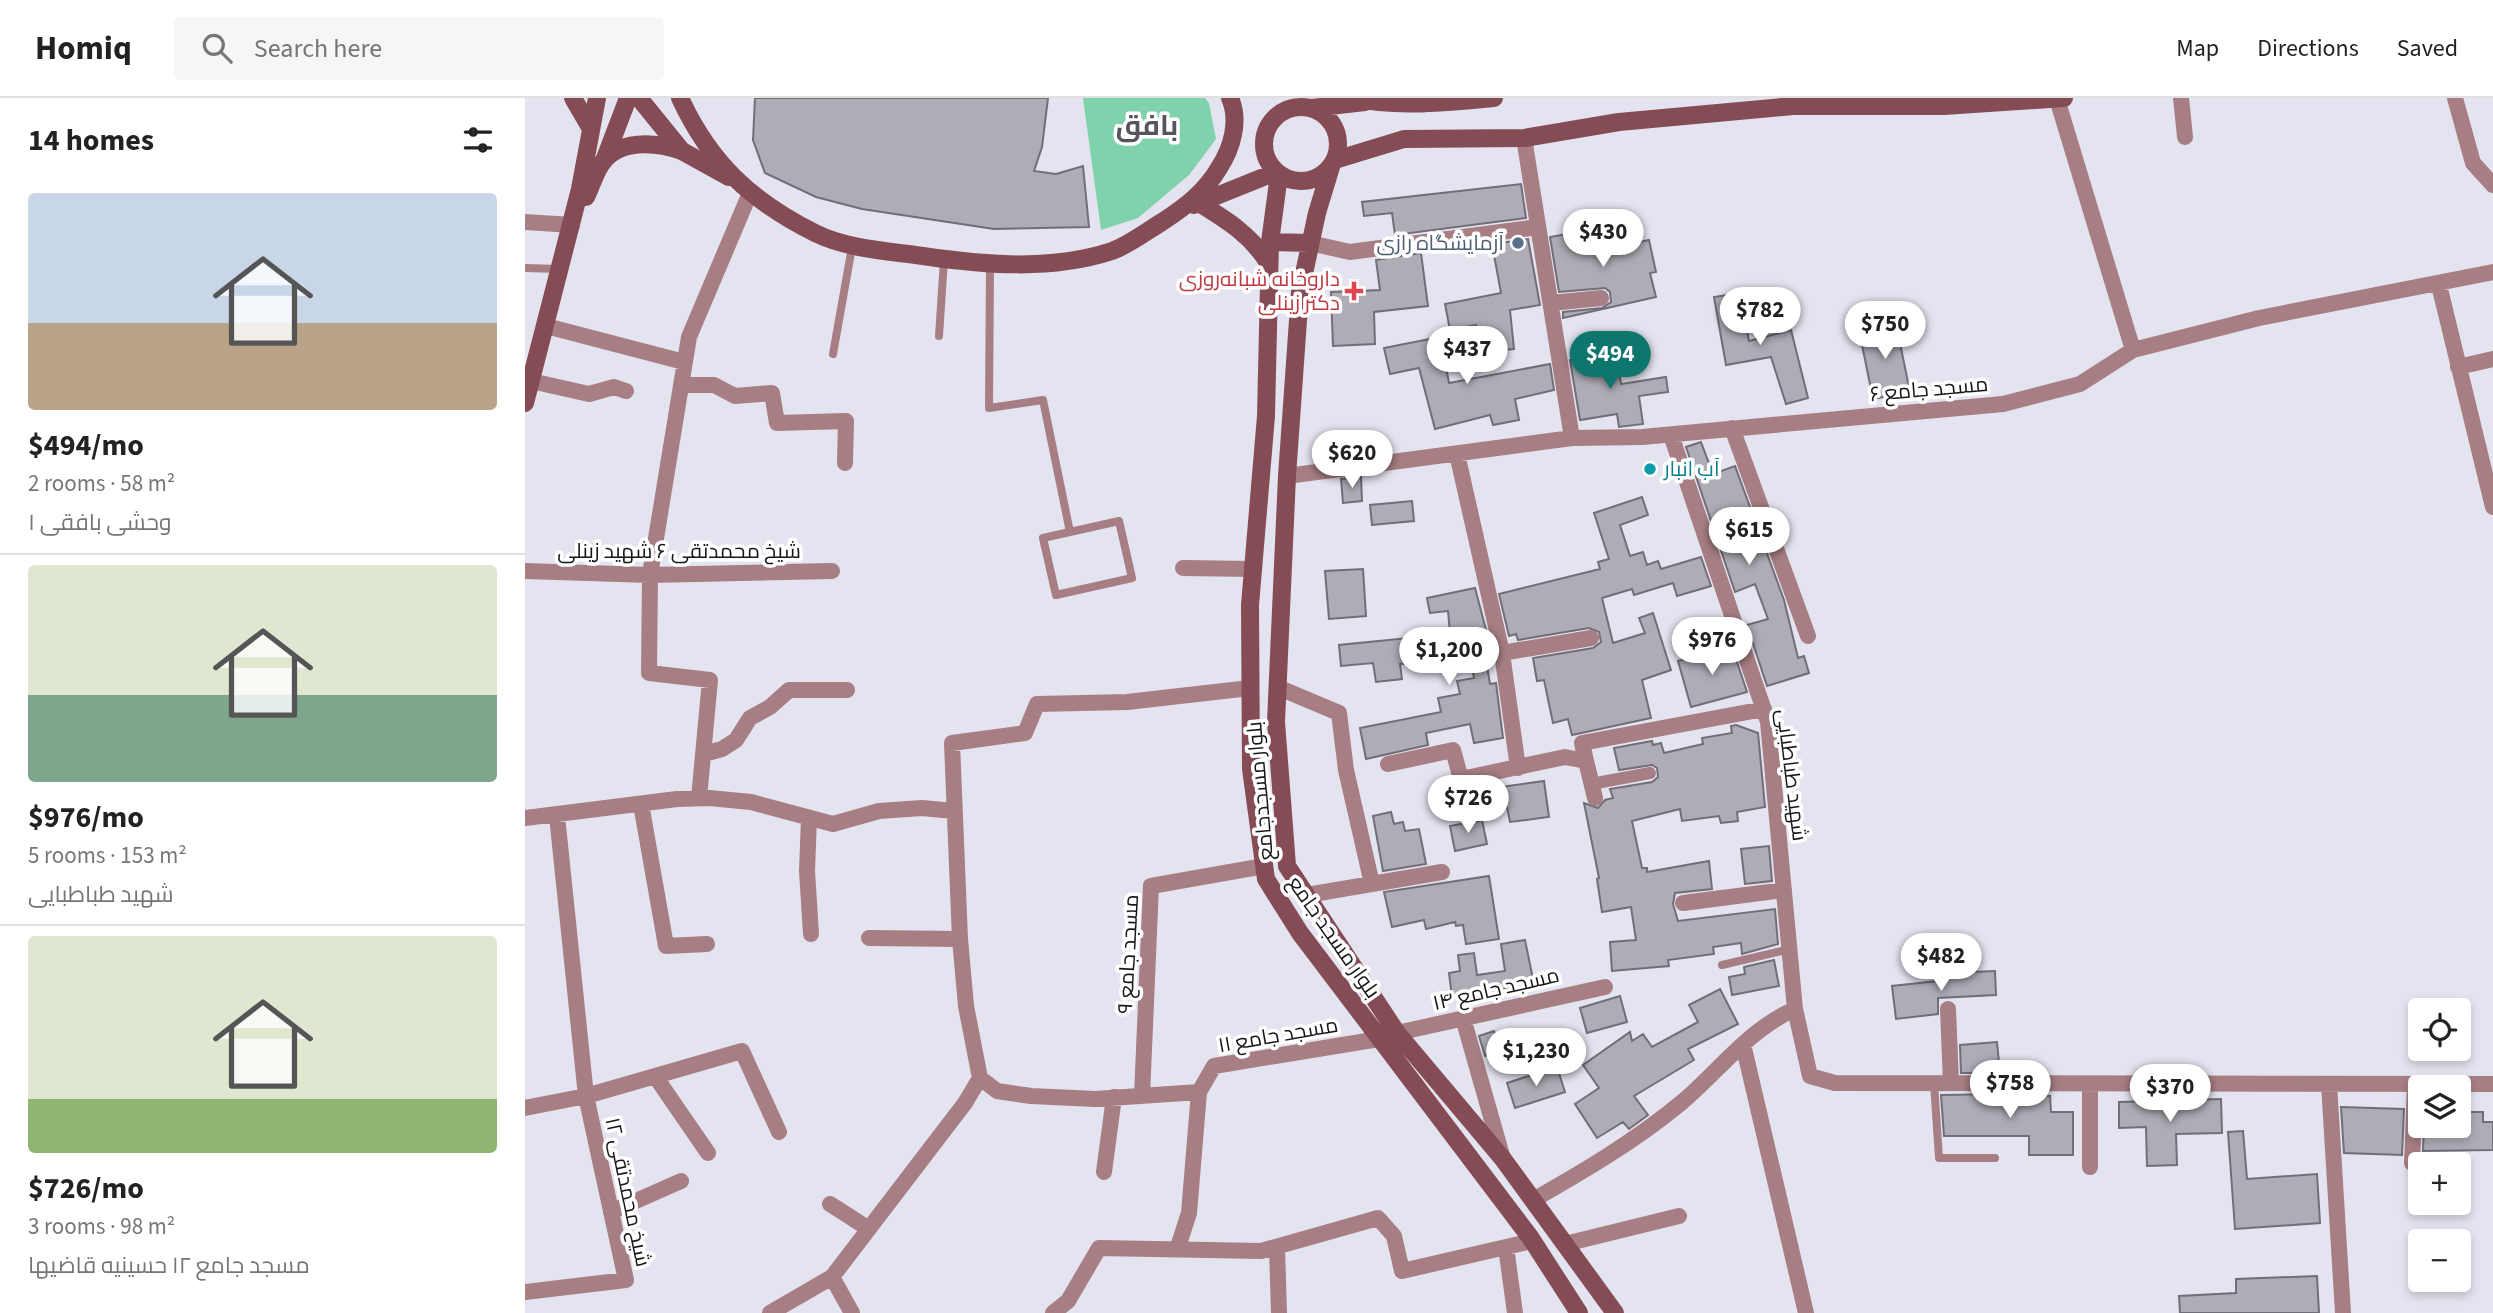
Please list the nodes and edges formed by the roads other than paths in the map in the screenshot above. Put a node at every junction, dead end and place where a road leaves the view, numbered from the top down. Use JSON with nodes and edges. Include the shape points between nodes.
{"nodes":[{"id":1,"x":573,"y":98,"type":"edge"},
{"id":2,"x":597,"y":98,"type":"edge"},
{"id":3,"x":628,"y":98,"type":"edge"},
{"id":4,"x":639,"y":98,"type":"edge"},
{"id":5,"x":680,"y":98,"type":"edge"},
{"id":6,"x":1230,"y":98,"type":"edge"},
{"id":7,"x":1495,"y":98,"type":"edge"},
{"id":8,"x":2181,"y":98,"type":"edge"},
{"id":9,"x":2455,"y":98,"type":"edge"},
{"id":10,"x":2061,"y":99,"type":"edge"},
{"id":11,"x":1360,"y":100,"type":"edge"},
{"id":12,"x":1305,"y":104,"type":"edge"},
{"id":13,"x":591,"y":129,"type":"junction"},
{"id":14,"x":2185,"y":137,"type":"dead end"},
{"id":15,"x":1524,"y":138,"type":"junction"},
{"id":16,"x":682,"y":151,"type":"junction"},
{"id":17,"x":604,"y":161,"type":"junction"},
{"id":18,"x":1333,"y":164,"type":"junction"},
{"id":19,"x":1277,"y":173,"type":"junction"},
{"id":20,"x":2493,"y":185,"type":"edge"},
{"id":21,"x":744,"y":187,"type":"junction"},
{"id":22,"x":1199,"y":203,"type":"junction"},
{"id":23,"x":1181,"y":210,"type":"junction"},
{"id":24,"x":525,"y":222,"type":"edge"},
{"id":25,"x":1538,"y":227,"type":"junction"},
{"id":26,"x":570,"y":232,"type":"junction"},
{"id":27,"x":1270,"y":242,"type":"junction"},
{"id":28,"x":1310,"y":243,"type":"junction"},
{"id":29,"x":853,"y":244,"type":"junction"},
{"id":30,"x":944,"y":260,"type":"junction"},
{"id":31,"x":990,"y":265,"type":"junction"},
{"id":32,"x":1269,"y":266,"type":"junction"},
{"id":33,"x":525,"y":268,"type":"edge"},
{"id":34,"x":559,"y":269,"type":"junction"},
{"id":35,"x":2493,"y":272,"type":"edge"},
{"id":36,"x":2439,"y":285,"type":"junction"},
{"id":37,"x":1601,"y":298,"type":"dead end"},
{"id":38,"x":1551,"y":303,"type":"junction"},
{"id":39,"x":545,"y":326,"type":"junction"},
{"id":40,"x":939,"y":336,"type":"dead end"},
{"id":41,"x":2133,"y":350,"type":"junction"},
{"id":42,"x":833,"y":354,"type":"dead end"},
{"id":43,"x":2493,"y":359,"type":"edge"},
{"id":44,"x":684,"y":362,"type":"junction"},
{"id":45,"x":2458,"y":367,"type":"junction"},
{"id":46,"x":531,"y":381,"type":"junction"},
{"id":47,"x":681,"y":385,"type":"junction"},
{"id":48,"x":626,"y":391,"type":"dead end"},
{"id":49,"x":525,"y":403,"type":"edge"},
{"id":50,"x":1732,"y":428,"type":"junction"},
{"id":51,"x":1671,"y":435,"type":"junction"},
{"id":52,"x":1572,"y":438,"type":"junction"},
{"id":53,"x":1457,"y":454,"type":"junction"},
{"id":54,"x":845,"y":463,"type":"dead end"},
{"id":55,"x":1287,"y":476,"type":"junction"},
{"id":56,"x":2493,"y":507,"type":"edge"},
{"id":57,"x":1070,"y":532,"type":"junction"},
{"id":58,"x":1183,"y":568,"type":"dead end"},
{"id":59,"x":1252,"y":569,"type":"junction"},
{"id":60,"x":525,"y":571,"type":"edge"},
{"id":61,"x":832,"y":571,"type":"dead end"},
{"id":62,"x":650,"y":575,"type":"junction"},
{"id":63,"x":1808,"y":636,"type":"dead end"},
{"id":64,"x":1591,"y":639,"type":"dead end"},
{"id":65,"x":1502,"y":653,"type":"junction"},
{"id":66,"x":1277,"y":687,"type":"junction"},
{"id":67,"x":1250,"y":688,"type":"junction"},
{"id":68,"x":847,"y":690,"type":"dead end"},
{"id":69,"x":1764,"y":709,"type":"junction"},
{"id":70,"x":703,"y":754,"type":"junction"},
{"id":71,"x":1586,"y":761,"type":"junction"},
{"id":72,"x":1388,"y":764,"type":"dead end"},
{"id":73,"x":1518,"y":768,"type":"junction"},
{"id":74,"x":1650,"y":773,"type":"dead end"},
{"id":75,"x":1593,"y":791,"type":"joint"},
{"id":76,"x":699,"y":798,"type":"junction"},
{"id":77,"x":641,"y":804,"type":"junction"},
{"id":78,"x":954,"y":811,"type":"junction"},
{"id":79,"x":557,"y":816,"type":"junction"},
{"id":80,"x":525,"y":818,"type":"edge"},
{"id":81,"x":809,"y":818,"type":"junction"},
{"id":82,"x":1264,"y":866,"type":"junction"},
{"id":83,"x":1442,"y":872,"type":"dead end"},
{"id":84,"x":1372,"y":884,"type":"junction"},
{"id":85,"x":1784,"y":890,"type":"junction"},
{"id":86,"x":1307,"y":895,"type":"junction"},
{"id":87,"x":1683,"y":903,"type":"dead end"},
{"id":88,"x":811,"y":934,"type":"dead end"},
{"id":89,"x":869,"y":938,"type":"dead end"},
{"id":90,"x":960,"y":939,"type":"junction"},
{"id":91,"x":707,"y":944,"type":"dead end"},
{"id":92,"x":1790,"y":949,"type":"junction"},
{"id":93,"x":1722,"y":965,"type":"dead end"},
{"id":94,"x":1605,"y":987,"type":"dead end"},
{"id":95,"x":1795,"y":1009,"type":"junction"},
{"id":96,"x":1948,"y":1009,"type":"dead end"},
{"id":97,"x":1463,"y":1018,"type":"junction"},
{"id":98,"x":1397,"y":1033,"type":"junction"},
{"id":99,"x":1379,"y":1038,"type":"junction"},
{"id":100,"x":1743,"y":1044,"type":"junction"},
{"id":101,"x":655,"y":1076,"type":"junction"},
{"id":102,"x":980,"y":1078,"type":"junction"},
{"id":103,"x":1934,"y":1083,"type":"junction"},
{"id":104,"x":1951,"y":1083,"type":"junction"},
{"id":105,"x":2329,"y":1084,"type":"junction"},
{"id":106,"x":2408,"y":1084,"type":"edge"},
{"id":107,"x":2471,"y":1084,"type":"edge"},
{"id":108,"x":2493,"y":1084,"type":"edge"},
{"id":109,"x":2090,"y":1085,"type":"junction"},
{"id":110,"x":1199,"y":1092,"type":"junction"},
{"id":111,"x":586,"y":1096,"type":"junction"},
{"id":112,"x":1142,"y":1096,"type":"junction"},
{"id":113,"x":1114,"y":1097,"type":"junction"},
{"id":114,"x":525,"y":1108,"type":"edge"},
{"id":115,"x":779,"y":1132,"type":"dead end"},
{"id":116,"x":708,"y":1153,"type":"dead end"},
{"id":117,"x":1994,"y":1158,"type":"dead end"},
{"id":118,"x":1503,"y":1159,"type":"junction"},
{"id":119,"x":2090,"y":1167,"type":"dead end"},
{"id":120,"x":1104,"y":1172,"type":"dead end"},
{"id":121,"x":681,"y":1181,"type":"dead end"},
{"id":122,"x":1533,"y":1200,"type":"junction"},
{"id":123,"x":830,"y":1204,"type":"dead end"},
{"id":124,"x":611,"y":1212,"type":"junction"},
{"id":125,"x":1679,"y":1216,"type":"dead end"},
{"id":126,"x":869,"y":1229,"type":"junction"},
{"id":127,"x":1532,"y":1241,"type":"junction"},
{"id":128,"x":1565,"y":1244,"type":"junction"},
{"id":129,"x":1178,"y":1247,"type":"junction"},
{"id":130,"x":1506,"y":1247,"type":"junction"},
{"id":131,"x":1277,"y":1248,"type":"junction"},
{"id":132,"x":832,"y":1277,"type":"junction"},
{"id":133,"x":525,"y":1292,"type":"edge"},
{"id":134,"x":770,"y":1313,"type":"edge"},
{"id":135,"x":852,"y":1313,"type":"edge"},
{"id":136,"x":1053,"y":1313,"type":"edge"},
{"id":137,"x":1279,"y":1313,"type":"edge"},
{"id":138,"x":1514,"y":1313,"type":"edge"},
{"id":139,"x":1579,"y":1313,"type":"edge"},
{"id":140,"x":1615,"y":1313,"type":"edge"},
{"id":141,"x":1806,"y":1313,"type":"edge"},
{"id":142,"x":2343,"y":1313,"type":"edge"}],
"edges":[{"from":1,"to":13,"type":"main road"},
{"from":2,"to":13,"type":"main road"},
{"from":3,"to":17,"type":"main road"},
{"from":4,"to":16,"type":"main road"},
{"from":5,"to":21,"type":"main road","via":[[707,150]]},
{"from":6,"to":23,"type":"main road","via":[[1234,133],[1226,157],[1201,193]]},
{"from":7,"to":11,"type":"main road","via":[[1419,103]]},
{"from":8,"to":14,"type":"street"},
{"from":9,"to":20,"type":"street","via":[[2473,163]]},
{"from":10,"to":15,"type":"main road","via":[[1944,106],[1793,106],[1619,122]]},
{"from":10,"to":41,"type":"street"},
{"from":11,"to":12,"type":"main road"},
{"from":12,"to":18,"type":"main road","via":[[1324,114],[1338,135]]},
{"from":12,"to":19,"type":"main road","via":[[1284,110],[1267,127],[1264,151]]},
{"from":13,"to":26,"type":"main road"},
{"from":15,"to":18,"type":"main road","via":[[1404,139]]},
{"from":15,"to":25,"type":"street"},
{"from":16,"to":17,"type":"main road","via":[[649,143],[630,146]]},
{"from":16,"to":21,"type":"main road"},
{"from":17,"to":26,"type":"main road"},
{"from":18,"to":19,"type":"main road","via":[[1312,180],[1290,180]]},
{"from":18,"to":28,"type":"main road","name":"بلوار مسجدجامع"},
{"from":19,"to":22,"type":"main road"},
{"from":19,"to":27,"type":"main road","name":"بلوار مسجد جامع"},
{"from":21,"to":29,"type":"main road","via":[[818,235]]},
{"from":21,"to":44,"type":"street"},
{"from":22,"to":23,"type":"main road"},
{"from":22,"to":32,"type":"main road","via":[[1245,234]]},
{"from":23,"to":31,"type":"main road","via":[[1114,250],[1047,262]]},
{"from":24,"to":26,"type":"street"},
{"from":25,"to":28,"type":"street","via":[[1350,252]]},
{"from":25,"to":38,"type":"street"},
{"from":26,"to":34,"type":"main road"},
{"from":27,"to":28,"type":"main road"},
{"from":27,"to":32,"type":"main road","name":"بلوار مسجد جامع"},
{"from":28,"to":55,"type":"main road","name":"بلوار مسجدجامع","via":[[1300,292]]},
{"from":29,"to":30,"type":"main road"},
{"from":29,"to":42,"type":"lane"},
{"from":30,"to":31,"type":"main road"},
{"from":30,"to":40,"type":"lane"},
{"from":31,"to":57,"type":"lane","via":[[989,408],[1043,400]]},
{"from":32,"to":59,"type":"main road","name":"بلوار مسجد جامع","via":[[1266,416]]},
{"from":33,"to":34,"type":"lane"},
{"from":34,"to":39,"type":"main road"},
{"from":35,"to":36,"type":"street","name":"مسجد جامع ۶"},
{"from":36,"to":41,"type":"street","name":"مسجد جامع ۶","via":[[2259,318]]},
{"from":36,"to":45,"type":"street"},
{"from":37,"to":38,"type":"street"},
{"from":38,"to":52,"type":"street"},
{"from":39,"to":44,"type":"street"},
{"from":39,"to":46,"type":"main road"},
{"from":41,"to":50,"type":"street","name":"مسجد جامع ۶","via":[[2080,384],[2003,404]]},
{"from":43,"to":45,"type":"street"},
{"from":44,"to":47,"type":"street"},
{"from":45,"to":56,"type":"street"},
{"from":46,"to":48,"type":"street","via":[[589,394],[614,387]]},
{"from":46,"to":49,"type":"main road"},
{"from":47,"to":54,"type":"street","via":[[714,385],[736,396],[772,393],[777,423],[846,421]]},
{"from":47,"to":62,"type":"street"},
{"from":50,"to":51,"type":"street","name":"مسجد جامع ۶"},
{"from":50,"to":63,"type":"street"},
{"from":51,"to":52,"type":"street","name":"مسجد جامع ۶"},
{"from":51,"to":69,"type":"street","name":"شهید طباطبایی"},
{"from":52,"to":53,"type":"street","name":"مسجد جامع ۶"},
{"from":53,"to":55,"type":"street","name":"مسجد جامع ۶"},
{"from":53,"to":65,"type":"street"},
{"from":55,"to":66,"type":"main road","name":"بلوار مسجدجامع"},
{"from":57,"to":57,"type":"lane","via":[[1119,521],[1132,578],[1056,595],[1043,538]]},
{"from":58,"to":59,"type":"street"},
{"from":59,"to":67,"type":"main road","name":"بلوار مسجد جامع"},
{"from":60,"to":62,"type":"street","name":"شیخ محمدتقی ۶ شهید زینلی"},
{"from":61,"to":62,"type":"street","name":"شیخ محمدتقی ۶ شهید زینلی"},
{"from":62,"to":70,"type":"street","via":[[649,673],[710,680]]},
{"from":64,"to":65,"type":"street"},
{"from":65,"to":73,"type":"street"},
{"from":66,"to":84,"type":"street","via":[[1339,713],[1346,770]]},
{"from":66,"to":86,"type":"main road","name":"بلوار مسجدجامع","via":[[1287,866]]},
{"from":67,"to":78,"type":"street","via":[[1127,702],[1037,704],[1025,733],[952,743]]},
{"from":67,"to":82,"type":"main road","name":"بلوار مسجد جامع","via":[[1251,769]]},
{"from":68,"to":70,"type":"street","via":[[789,690],[750,718],[736,740],[722,750]]},
{"from":69,"to":71,"type":"street","via":[[1582,743]]},
{"from":69,"to":85,"type":"street","name":"شهید طباطبایی"},
{"from":70,"to":76,"type":"street"},
{"from":71,"to":73,"type":"street","via":[[1565,757]]},
{"from":71,"to":75,"type":"street"},
{"from":72,"to":73,"type":"street","via":[[1453,750],[1461,779]]},
{"from":74,"to":75,"type":"street"},
{"from":76,"to":77,"type":"street"},
{"from":76,"to":81,"type":"street","via":[[751,802]]},
{"from":77,"to":79,"type":"street"},
{"from":77,"to":91,"type":"street","via":[[666,946]]},
{"from":78,"to":81,"type":"street","via":[[879,811],[832,824]]},
{"from":78,"to":90,"type":"street"},
{"from":79,"to":80,"type":"street"},
{"from":79,"to":111,"type":"street","name":"شیخ محمدتقی ۱۲"},
{"from":81,"to":88,"type":"street"},
{"from":82,"to":99,"type":"main road","name":"بلوار مسجد جامع","via":[[1266,879],[1300,933]]},
{"from":82,"to":112,"type":"street","name":"مسجد جامع ۹","via":[[1151,886]]},
{"from":83,"to":84,"type":"street"},
{"from":84,"to":86,"type":"street"},
{"from":85,"to":87,"type":"street"},
{"from":85,"to":92,"type":"street","name":"شهید طباطبایی"},
{"from":86,"to":98,"type":"main road","name":"بلوار مسجدجامع"},
{"from":89,"to":90,"type":"street"},
{"from":90,"to":102,"type":"street","via":[[966,1006]]},
{"from":92,"to":93,"type":"lane"},
{"from":92,"to":95,"type":"street","name":"شهید طباطبایی"},
{"from":94,"to":97,"type":"street","name":"مسجد جامع ۱۴"},
{"from":95,"to":100,"type":"street","via":[[1769,1020]]},
{"from":95,"to":103,"type":"street","name":"شهید طباطبایی","via":[[1810,1076],[1835,1083]]},
{"from":96,"to":104,"type":"street"},
{"from":97,"to":98,"type":"street","name":"مسجد جامع ۱۴"},
{"from":97,"to":118,"type":"street"},
{"from":98,"to":118,"type":"main road","name":"بلوار مسجدجامع"},
{"from":99,"to":110,"type":"street","name":"مسجد جامع ۱۱","via":[[1214,1066]]},
{"from":99,"to":127,"type":"main road","name":"بلوار مسجد جامع"},
{"from":100,"to":122,"type":"street","via":[[1661,1118],[1610,1156]]},
{"from":100,"to":141,"type":"street"},
{"from":101,"to":111,"type":"street"},
{"from":101,"to":115,"type":"street","via":[[741,1051]]},
{"from":101,"to":116,"type":"street"},
{"from":102,"to":113,"type":"street","via":[[997,1091],[1044,1097]]},
{"from":102,"to":126,"type":"street"},
{"from":103,"to":104,"type":"street"},
{"from":103,"to":117,"type":"lane","via":[[1939,1158]]},
{"from":104,"to":109,"type":"street"},
{"from":105,"to":106,"type":"street"},
{"from":105,"to":109,"type":"street"},
{"from":105,"to":142,"type":"street"},
{"from":107,"to":108,"type":"street"},
{"from":109,"to":119,"type":"street"},
{"from":110,"to":112,"type":"street"},
{"from":110,"to":129,"type":"street","via":[[1189,1213]]},
{"from":111,"to":114,"type":"street"},
{"from":111,"to":124,"type":"street","name":"شیخ محمدتقی ۱۲"},
{"from":112,"to":113,"type":"street"},
{"from":113,"to":120,"type":"street"},
{"from":118,"to":122,"type":"main road","name":"بلوار مسجدجامع"},
{"from":121,"to":124,"type":"street"},
{"from":122,"to":128,"type":"main road","name":"بلوار مسجدجامع"},
{"from":123,"to":126,"type":"street"},
{"from":124,"to":133,"type":"street","name":"شیخ محمدتقی ۱۲","via":[[626,1280]]},
{"from":125,"to":128,"type":"street"},
{"from":126,"to":132,"type":"street"},
{"from":127,"to":130,"type":"street"},
{"from":127,"to":139,"type":"main road","name":"بلوار مسجد جامع"},
{"from":128,"to":140,"type":"main road","name":"بلوار مسجدجامع"},
{"from":129,"to":131,"type":"street"},
{"from":129,"to":136,"type":"street","via":[[1099,1248],[1068,1301]]},
{"from":130,"to":131,"type":"street","via":[[1402,1271],[1394,1236],[1378,1219]]},
{"from":130,"to":138,"type":"street"},
{"from":131,"to":137,"type":"street"},
{"from":132,"to":134,"type":"street"},
{"from":132,"to":135,"type":"street"}]}
